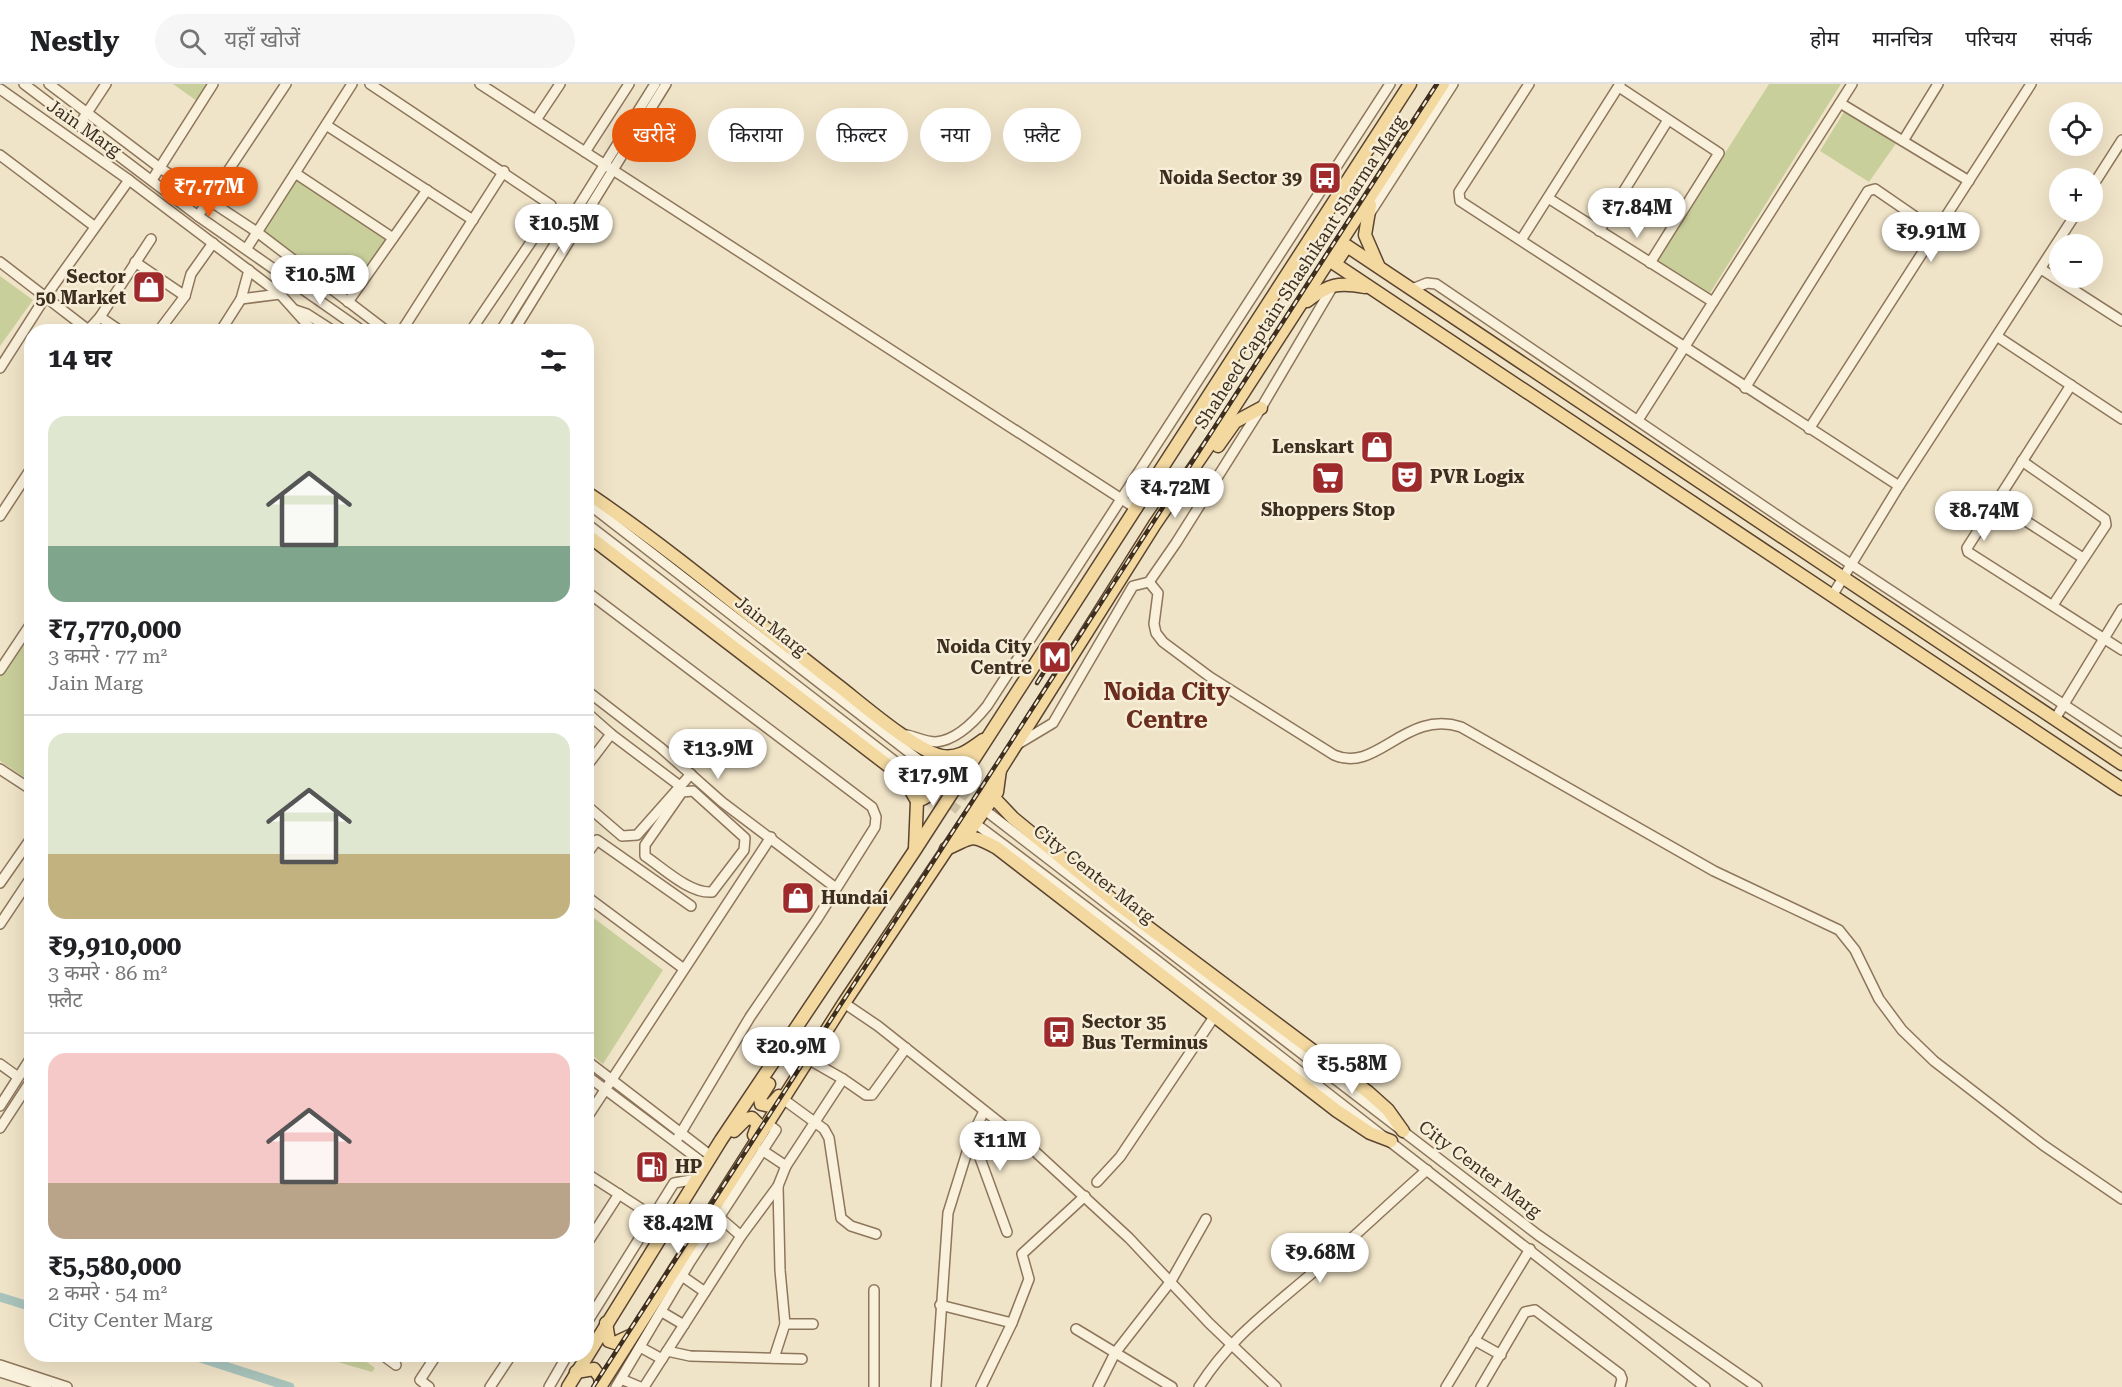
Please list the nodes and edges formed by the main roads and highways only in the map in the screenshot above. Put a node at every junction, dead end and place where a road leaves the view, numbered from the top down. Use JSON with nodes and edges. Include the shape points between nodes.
{"nodes":[{"id":1,"x":1410,"y":84,"type":"edge"},
{"id":2,"x":1443,"y":84,"type":"edge"},
{"id":3,"x":1372,"y":195,"type":"junction"},
{"id":4,"x":1381,"y":269,"type":"junction"},
{"id":5,"x":1370,"y":287,"type":"junction"},
{"id":6,"x":1296,"y":312,"type":"junction"},
{"id":7,"x":1261,"y":408,"type":"road end"},
{"id":8,"x":1187,"y":478,"type":"junction"},
{"id":9,"x":594,"y":498,"type":"edge"},
{"id":10,"x":594,"y":540,"type":"edge"},
{"id":11,"x":989,"y":736,"type":"junction"},
{"id":12,"x":950,"y":757,"type":"junction"},
{"id":13,"x":2122,"y":764,"type":"edge"},
{"id":14,"x":1000,"y":770,"type":"junction"},
{"id":15,"x":2122,"y":789,"type":"edge"},
{"id":16,"x":994,"y":798,"type":"junction"},
{"id":17,"x":917,"y":801,"type":"junction"},
{"id":18,"x":964,"y":839,"type":"junction"},
{"id":19,"x":915,"y":850,"type":"junction"},
{"id":20,"x":944,"y":850,"type":"junction"},
{"id":21,"x":783,"y":1047,"type":"junction"},
{"id":22,"x":806,"y":1062,"type":"junction"},
{"id":23,"x":1403,"y":1131,"type":"road end"},
{"id":24,"x":721,"y":1140,"type":"junction"},
{"id":25,"x":1391,"y":1141,"type":"road end"},
{"id":26,"x":747,"y":1153,"type":"junction"},
{"id":27,"x":606,"y":1323,"type":"junction"},
{"id":28,"x":633,"y":1334,"type":"junction"},
{"id":29,"x":594,"y":1343,"type":"edge"},
{"id":30,"x":582,"y":1362,"type":"edge"},
{"id":31,"x":576,"y":1372,"type":"junction"},
{"id":32,"x":600,"y":1386,"type":"edge"},
{"id":33,"x":568,"y":1387,"type":"edge"}],
"edges":[{"from":1,"to":11,"type":"main road","name":"Shaheed Captain Shashikant Sharma Marg"},
{"from":2,"to":3,"type":"main road","name":"Shaheed Captain Shashikant Sharma Marg"},
{"from":3,"to":4,"type":"main road","via":[[1365,236]]},
{"from":3,"to":6,"type":"main road","name":"Shaheed Captain Shashikant Sharma Marg"},
{"from":4,"to":5,"type":"main road","via":[[1347,246],[1335,264]]},
{"from":4,"to":13,"type":"main road"},
{"from":5,"to":6,"type":"main road","via":[[1342,283],[1323,289]]},
{"from":5,"to":15,"type":"main road"},
{"from":6,"to":8,"type":"main road","name":"Shaheed Captain Shashikant Sharma Marg"},
{"from":7,"to":8,"type":"main road","via":[[1235,422],[1204,465]]},
{"from":8,"to":14,"type":"main road","name":"Shaheed Captain Shashikant Sharma Marg"},
{"from":9,"to":12,"type":"main road","via":[[874,714],[933,753]]},
{"from":10,"to":17,"type":"main road","via":[[903,777]]},
{"from":11,"to":12,"type":"main road","via":[[961,755]]},
{"from":11,"to":19,"type":"main road","name":"Shaheed Captain Shashikant Sharma Marg"},
{"from":12,"to":17,"type":"main road","via":[[942,781],[932,794]]},
{"from":14,"to":16,"type":"main road"},
{"from":14,"to":20,"type":"main road","name":"Shaheed Captain Shashikant Sharma Marg"},
{"from":16,"to":18,"type":"main road"},
{"from":16,"to":23,"type":"main road","via":[[1013,819],[1120,906],[1368,1092]]},
{"from":17,"to":19,"type":"main road"},
{"from":18,"to":20,"type":"main road"},
{"from":18,"to":25,"type":"main road","via":[[982,840],[997,848],[1338,1111],[1370,1133]]},
{"from":19,"to":21,"type":"main road","name":"Shaheed Captain Shashikant Sharma Marg"},
{"from":20,"to":22,"type":"main road","name":"Shaheed Captain Shashikant Sharma Marg"},
{"from":21,"to":22,"type":"main road","via":[[782,1062],[760,1098],[764,1106],[773,1104]]},
{"from":21,"to":24,"type":"main road","name":"Shaheed Captain Shashikant Sharma Marg"},
{"from":22,"to":26,"type":"main road","name":"Shaheed Captain Shashikant Sharma Marg"},
{"from":24,"to":26,"type":"main road","via":[[746,1119],[755,1119],[759,1127]]},
{"from":24,"to":27,"type":"main road","name":"Shaheed Captain Shashikant Sharma Marg"},
{"from":26,"to":28,"type":"main road","name":"Shaheed Captain Shashikant Sharma Marg"},
{"from":27,"to":28,"type":"main road","via":[[609,1341],[615,1343]]},
{"from":27,"to":29,"type":"main road","name":"Shaheed Captain Shashikant Sharma Marg"},
{"from":28,"to":32,"type":"main road","name":"Shaheed Captain Shashikant Sharma Marg"},
{"from":30,"to":31,"type":"main road","name":"Shaheed Captain Shashikant Sharma Marg"},
{"from":31,"to":32,"type":"main road","via":[[594,1369]]},
{"from":31,"to":33,"type":"main road","name":"Shaheed Captain Shashikant Sharma Marg"}]}
